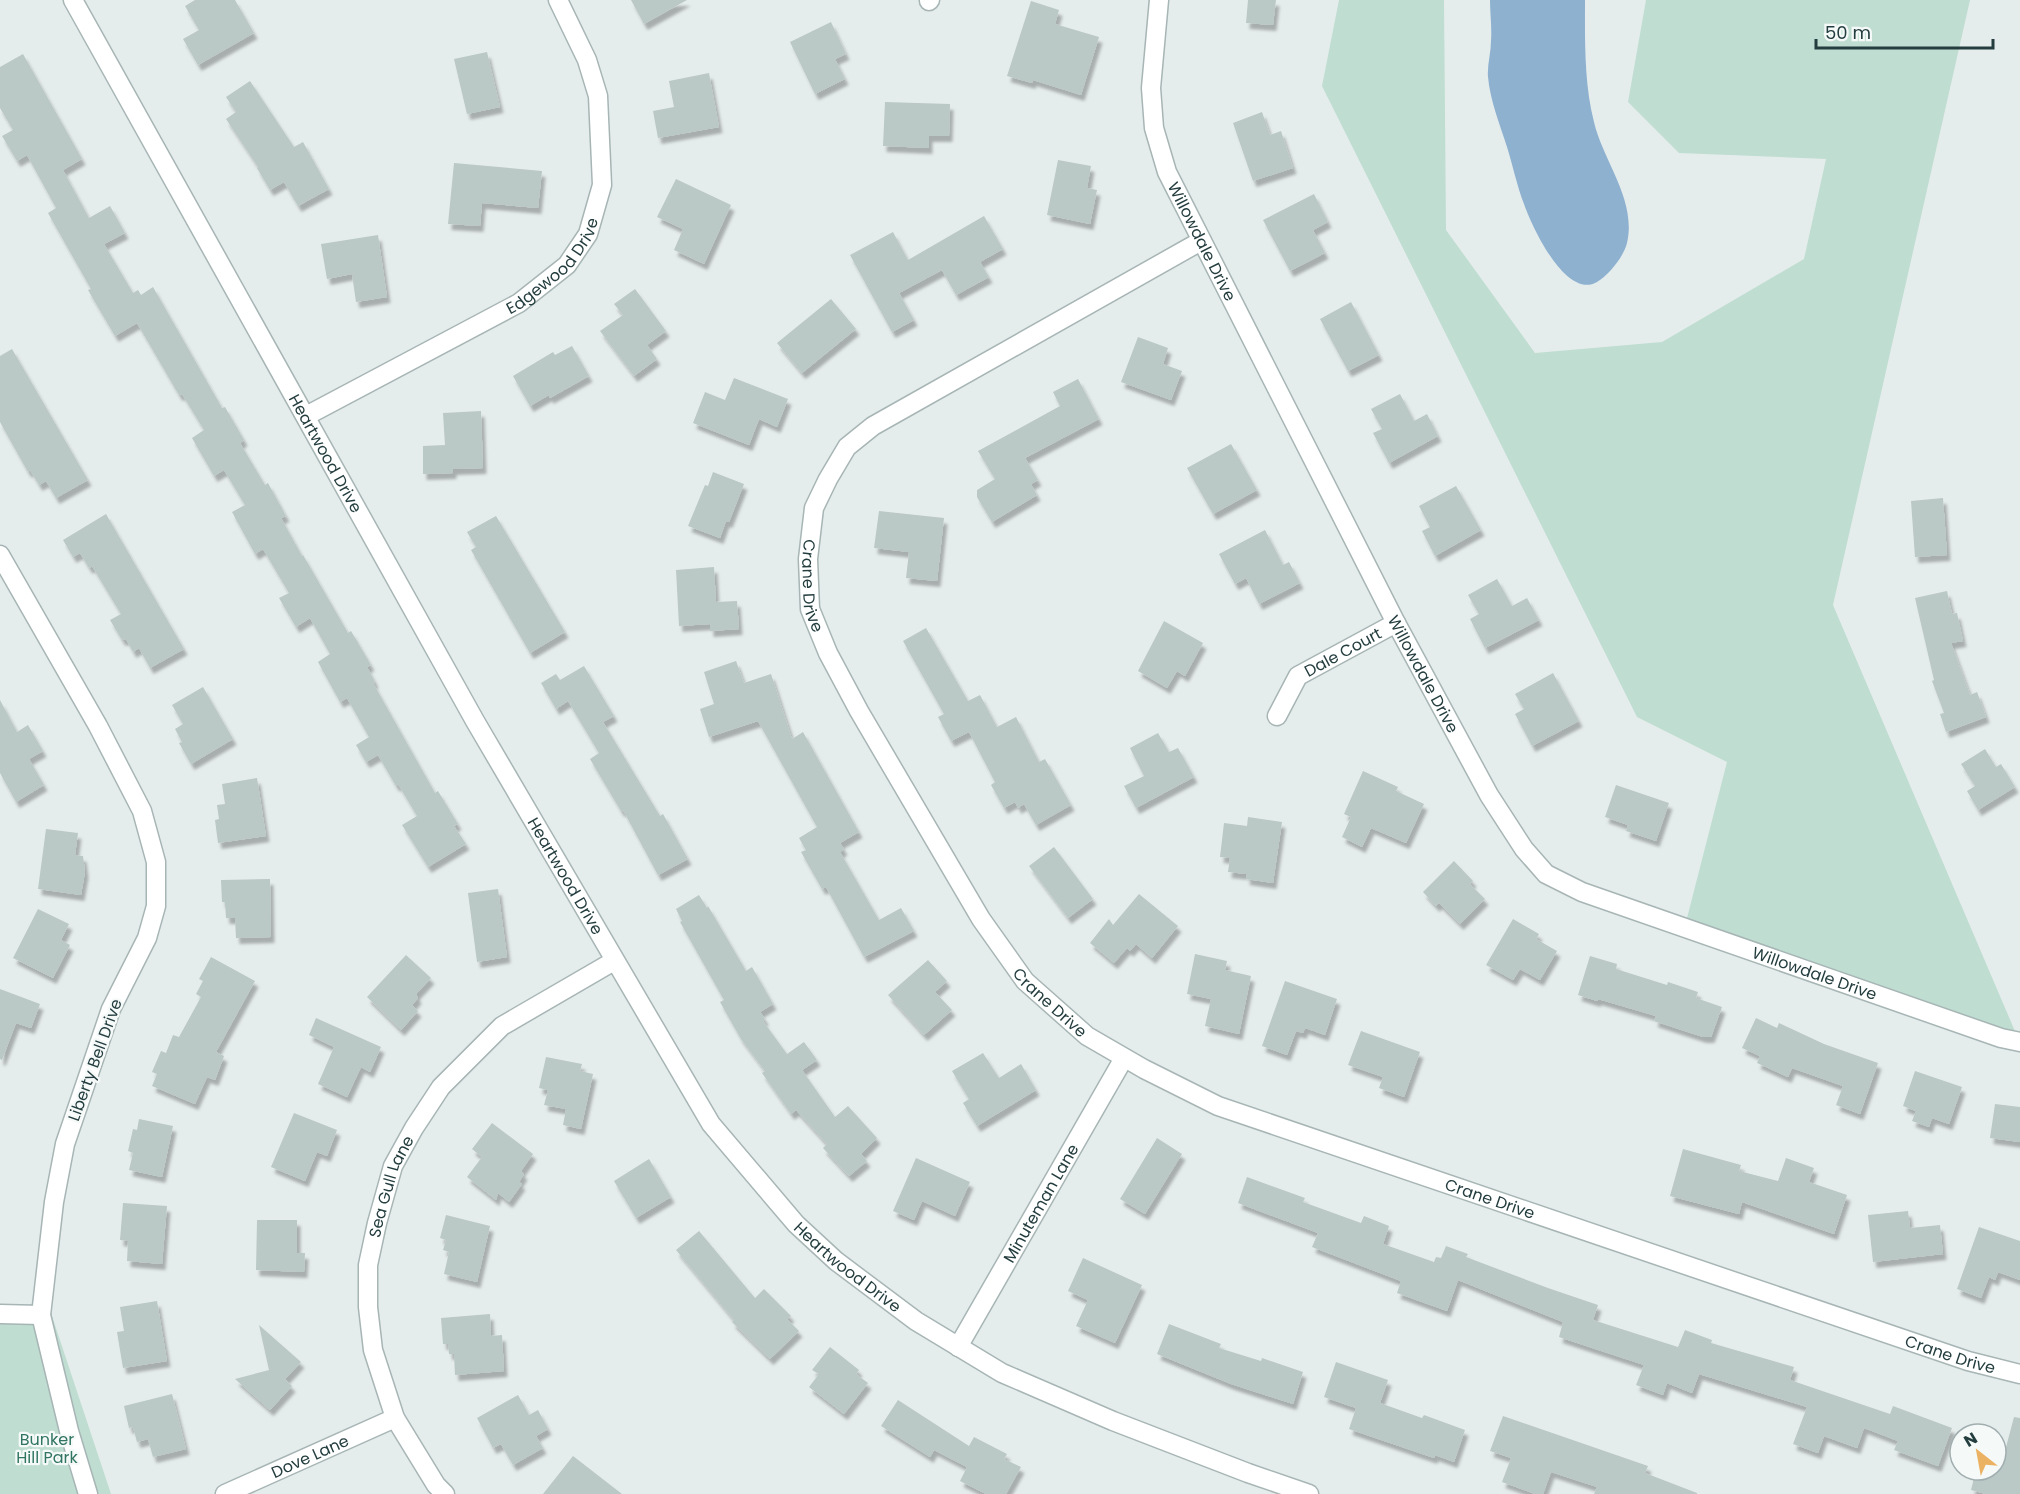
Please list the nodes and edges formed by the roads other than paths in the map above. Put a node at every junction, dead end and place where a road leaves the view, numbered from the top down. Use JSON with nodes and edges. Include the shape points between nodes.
{"nodes":[{"id":1,"x":73,"y":0,"type":"edge"},
{"id":2,"x":558,"y":0,"type":"edge"},
{"id":3,"x":1159,"y":0,"type":"edge"},
{"id":4,"x":1201,"y":241,"type":"junction"},
{"id":5,"x":306,"y":416,"type":"junction"},
{"id":6,"x":0,"y":555,"type":"edge"},
{"id":7,"x":1396,"y":623,"type":"junction"},
{"id":8,"x":1277,"y":716,"type":"dead end"},
{"id":9,"x":614,"y":961,"type":"junction"},
{"id":10,"x":2020,"y":1042,"type":"edge"},
{"id":11,"x":1124,"y":1058,"type":"junction"},
{"id":12,"x":0,"y":1314,"type":"edge"},
{"id":13,"x":40,"y":1315,"type":"junction"},
{"id":14,"x":958,"y":1347,"type":"junction"},
{"id":15,"x":2020,"y":1374,"type":"edge"},
{"id":16,"x":395,"y":1418,"type":"junction"},
{"id":17,"x":88,"y":1494,"type":"edge"},
{"id":18,"x":225,"y":1494,"type":"edge"},
{"id":19,"x":445,"y":1494,"type":"edge"},
{"id":20,"x":1309,"y":1494,"type":"edge"}],
"edges":[{"from":1,"to":5,"type":"street","name":"Heartwood Drive"},
{"from":2,"to":5,"type":"street","name":"Edgewood Drive","via":[[587,60],[598,96],[602,185],[588,234],[567,265],[519,303]]},
{"from":3,"to":4,"type":"street","name":"Willowdale Drive","via":[[1151,88],[1154,128],[1167,172]]},
{"from":4,"to":7,"type":"street","name":"Willowdale Drive"},
{"from":4,"to":11,"type":"street","name":"Crane Drive","via":[[873,426],[847,447],[814,508],[808,559],[810,609],[828,653],[981,919],[1025,981],[1087,1036]]},
{"from":5,"to":9,"type":"street","name":"Heartwood Drive"},
{"from":6,"to":13,"type":"street","name":"Liberty Bell Drive","via":[[142,811],[156,862],[156,906],[147,938],[111,1009],[65,1144]]},
{"from":7,"to":8,"type":"street","name":"Dale Court","via":[[1298,676]]},
{"from":7,"to":10,"type":"street","name":"Willowdale Drive","via":[[1490,795],[1524,849],[1546,874],[1581,892]]},
{"from":9,"to":14,"type":"street","name":"Heartwood Drive","via":[[711,1124],[796,1224],[836,1261]]},
{"from":9,"to":16,"type":"street","name":"Sea Gull Lane","via":[[502,1026],[441,1087],[393,1166],[368,1265],[368,1307],[373,1350]]},
{"from":11,"to":14,"type":"street","name":"Minuteman Lane"},
{"from":11,"to":15,"type":"street","name":"Crane Drive","via":[[1218,1106],[1946,1353]]},
{"from":12,"to":13,"type":"street"},
{"from":13,"to":17,"type":"street","name":"Liberty Bell Drive"},
{"from":14,"to":20,"type":"street","name":"Heartwood Drive","via":[[1002,1373],[1113,1421]]},
{"from":16,"to":18,"type":"street","name":"Dove Lane"},
{"from":16,"to":19,"type":"street","name":"Sea Gull Lane"}]}
